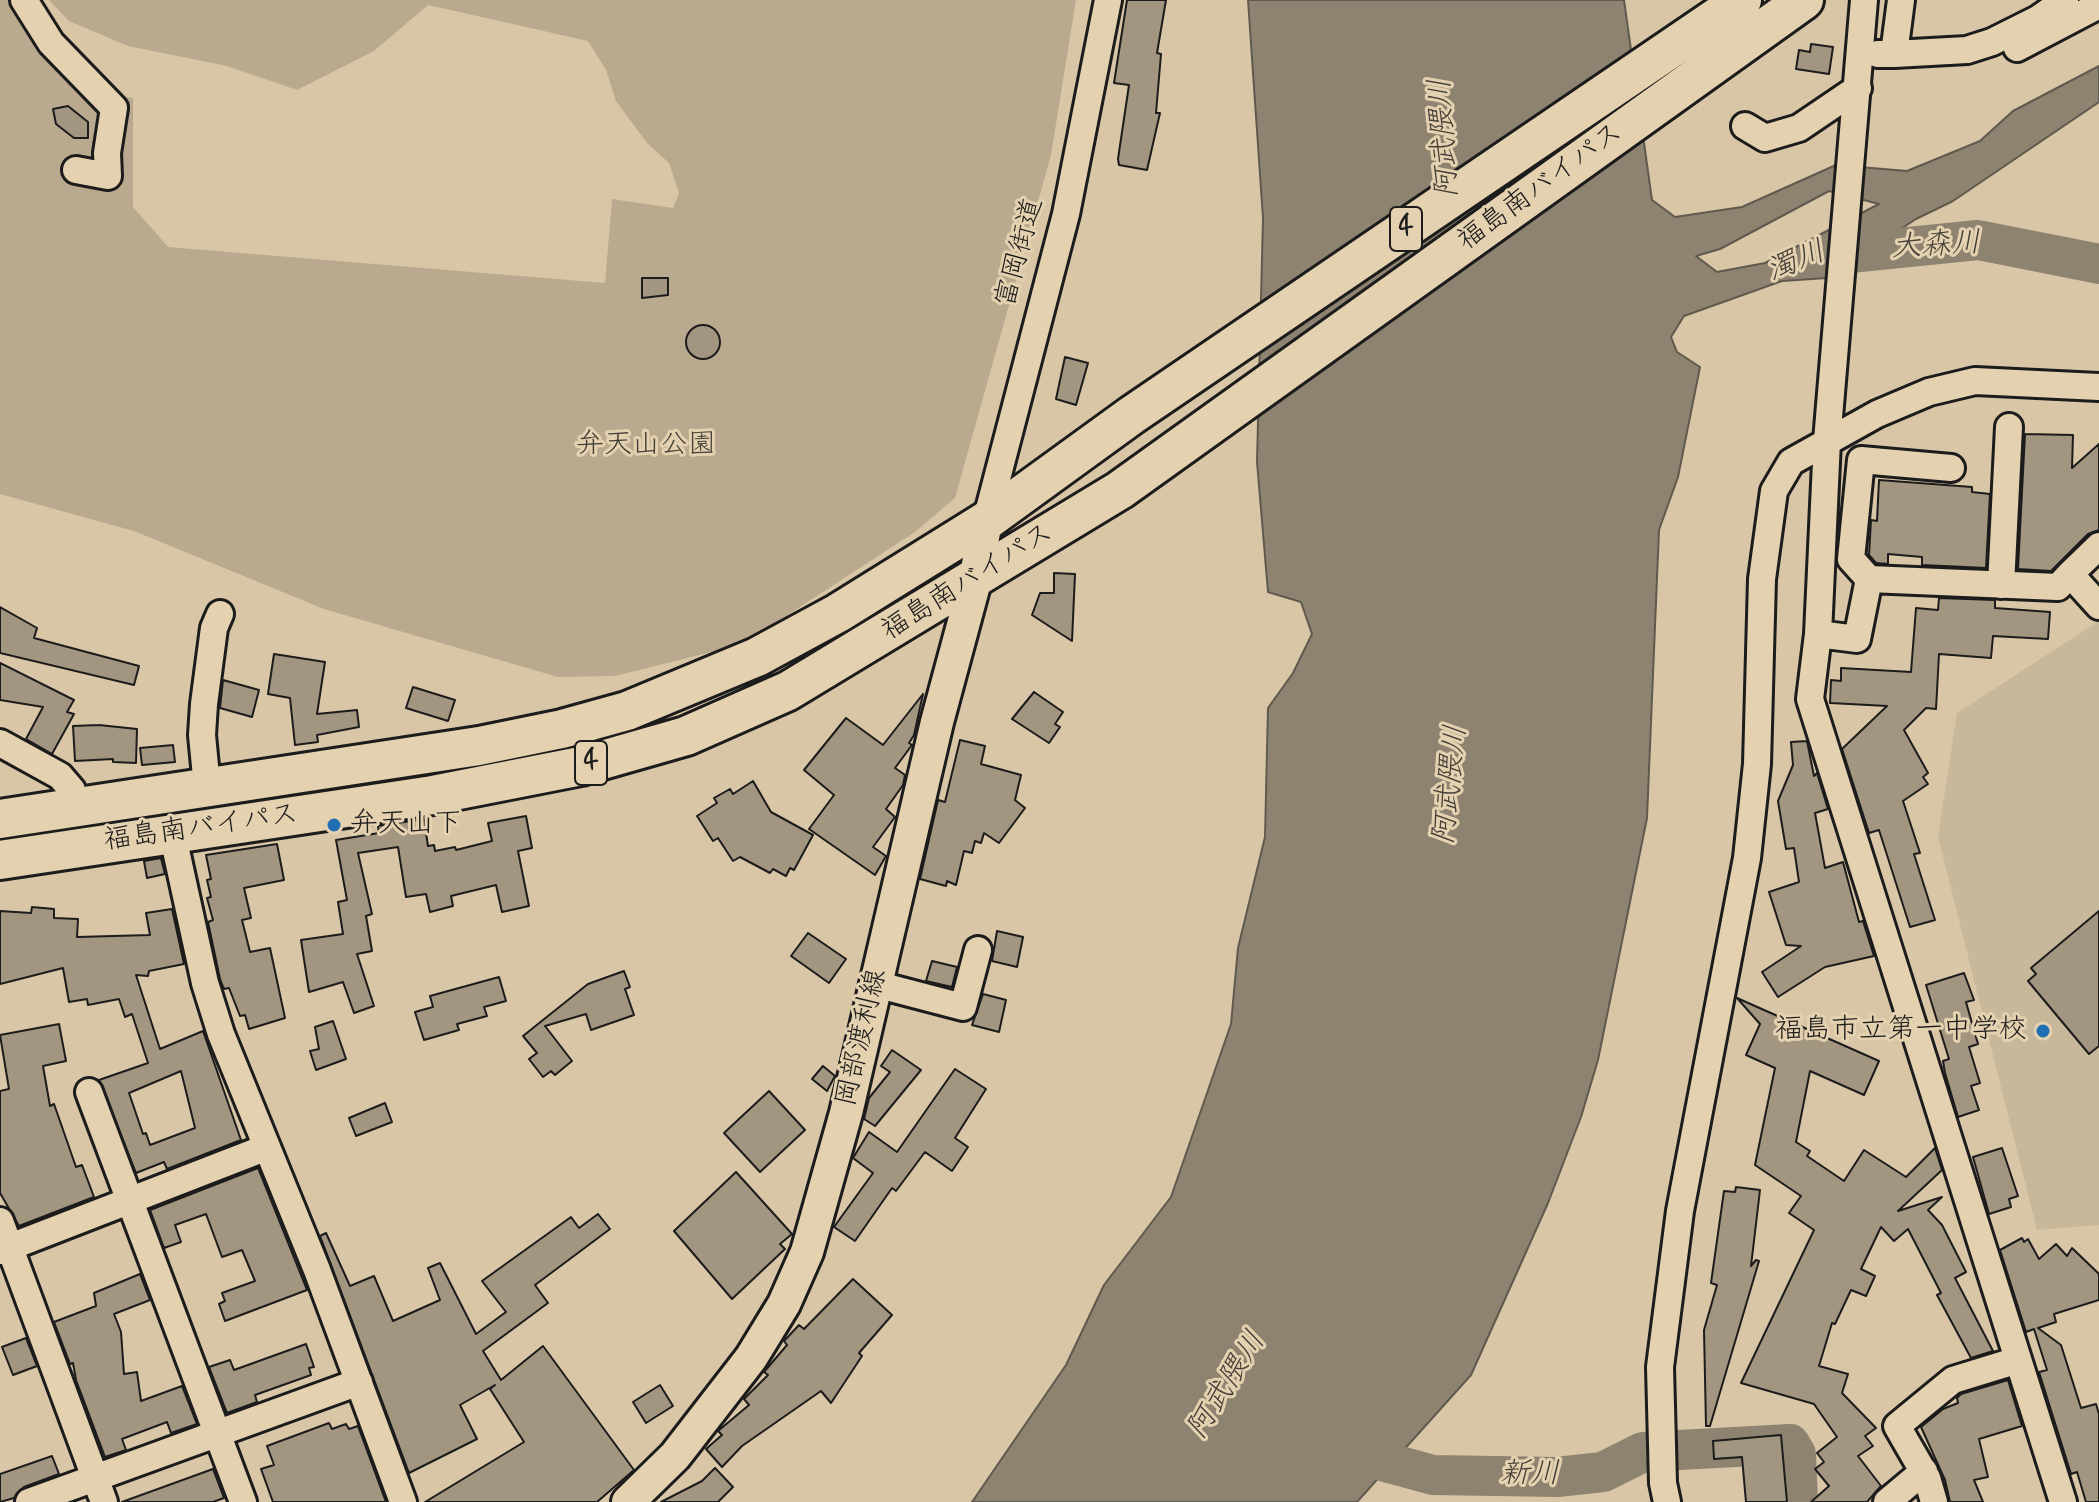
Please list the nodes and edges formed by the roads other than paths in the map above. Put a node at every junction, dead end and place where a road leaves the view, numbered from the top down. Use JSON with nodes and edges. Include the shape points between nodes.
{"nodes":[{"id":1,"x":24,"y":0,"type":"edge"},
{"id":2,"x":1108,"y":0,"type":"edge"},
{"id":3,"x":1804,"y":0,"type":"edge"},
{"id":4,"x":1864,"y":0,"type":"edge"},
{"id":5,"x":1901,"y":0,"type":"edge"},
{"id":6,"x":2065,"y":0,"type":"edge"},
{"id":7,"x":2099,"y":5,"type":"edge"},
{"id":8,"x":1734,"y":6,"type":"edge"},
{"id":9,"x":1992,"y":42,"type":"junction"},
{"id":10,"x":1862,"y":53,"type":"junction"},
{"id":11,"x":1894,"y":54,"type":"junction"},
{"id":12,"x":1858,"y":88,"type":"junction"},
{"id":13,"x":1745,"y":126,"type":"dead end"},
{"id":14,"x":76,"y":170,"type":"dead end"},
{"id":15,"x":2099,"y":387,"type":"edge"},
{"id":16,"x":2009,"y":427,"type":"dead end"},
{"id":17,"x":1827,"y":441,"type":"junction"},
{"id":18,"x":1951,"y":468,"type":"dead end"},
{"id":19,"x":986,"y":521,"type":"junction"},
{"id":20,"x":2099,"y":546,"type":"edge"},
{"id":21,"x":2070,"y":574,"type":"junction"},
{"id":22,"x":1869,"y":579,"type":"junction"},
{"id":23,"x":975,"y":581,"type":"junction"},
{"id":24,"x":2001,"y":585,"type":"junction"},
{"id":25,"x":2099,"y":606,"type":"edge"},
{"id":26,"x":220,"y":614,"type":"dead end"},
{"id":27,"x":1818,"y":634,"type":"junction"},
{"id":28,"x":0,"y":743,"type":"edge"},
{"id":29,"x":207,"y":787,"type":"junction"},
{"id":30,"x":78,"y":807,"type":"junction"},
{"id":31,"x":0,"y":819,"type":"edge"},
{"id":32,"x":172,"y":832,"type":"junction"},
{"id":33,"x":0,"y":860,"type":"edge"},
{"id":34,"x":978,"y":950,"type":"dead end"},
{"id":35,"x":875,"y":984,"type":"junction"},
{"id":36,"x":89,"y":1092,"type":"dead end"},
{"id":37,"x":265,"y":1148,"type":"junction"},
{"id":38,"x":131,"y":1202,"type":"junction"},
{"id":39,"x":0,"y":1221,"type":"edge"},
{"id":40,"x":5,"y":1249,"type":"edge"},
{"id":41,"x":2018,"y":1360,"type":"junction"},
{"id":42,"x":359,"y":1382,"type":"junction"},
{"id":43,"x":217,"y":1431,"type":"junction"},
{"id":44,"x":1924,"y":1471,"type":"junction"},
{"id":45,"x":99,"y":1490,"type":"edge"},
{"id":46,"x":29,"y":1502,"type":"edge"},
{"id":47,"x":243,"y":1502,"type":"edge"},
{"id":48,"x":403,"y":1502,"type":"edge"},
{"id":49,"x":628,"y":1502,"type":"edge"},
{"id":50,"x":1667,"y":1502,"type":"edge"},
{"id":51,"x":1887,"y":1502,"type":"edge"},
{"id":52,"x":1934,"y":1502,"type":"edge"},
{"id":53,"x":2063,"y":1502,"type":"edge"}],
"edges":[{"from":1,"to":14,"type":"street","via":[[51,43],[114,108],[108,176]]},
{"from":2,"to":19,"type":"street","name":"富岡街道","via":[[1066,214]]},
{"from":3,"to":23,"type":"highway","name":"福島南バイパス","number":"4","via":[[1120,490]]},
{"from":4,"to":10,"type":"street"},
{"from":5,"to":11,"type":"street"},
{"from":6,"to":9,"type":"street"},
{"from":7,"to":9,"type":"street","via":[[2008,53]]},
{"from":8,"to":19,"type":"highway","name":"福島南バイパス","number":"4"},
{"from":9,"to":11,"type":"street","via":[[1967,50]]},
{"from":10,"to":11,"type":"street"},
{"from":10,"to":12,"type":"street"},
{"from":12,"to":13,"type":"street","via":[[1799,128],[1765,138]]},
{"from":12,"to":17,"type":"street"},
{"from":15,"to":17,"type":"street","via":[[1975,381],[1929,392]]},
{"from":16,"to":24,"type":"street"},
{"from":17,"to":27,"type":"street"},
{"from":17,"to":50,"type":"street","via":[[1791,462],[1774,491],[1762,579],[1757,764],[1747,858],[1680,1211],[1660,1367]]},
{"from":18,"to":22,"type":"street","via":[[1861,460],[1851,559]]},
{"from":19,"to":23,"type":"main road","name":"岡部渡利線"},
{"from":19,"to":29,"type":"highway","name":"福島南バイパス","number":"4","via":[[771,650],[627,711],[479,746]]},
{"from":20,"to":21,"type":"street"},
{"from":21,"to":24,"type":"street","via":[[2058,587]]},
{"from":21,"to":25,"type":"street"},
{"from":22,"to":24,"type":"street"},
{"from":22,"to":27,"type":"street","via":[[1857,639]]},
{"from":23,"to":32,"type":"highway","name":"福島南バイパス","number":"4","via":[[788,691],[686,736],[581,766],[433,795]]},
{"from":23,"to":35,"type":"main road","name":"岡部渡利線"},
{"from":26,"to":29,"type":"street","via":[[204,704]]},
{"from":27,"to":41,"type":"street","via":[[1810,699]]},
{"from":28,"to":30,"type":"street","via":[[60,776]]},
{"from":29,"to":30,"type":"highway","name":"福島南バイパス","number":"4"},
{"from":30,"to":31,"type":"highway","name":"福島南バイパス","number":"4"},
{"from":32,"to":33,"type":"highway","name":"福島南バイパス","number":"4"},
{"from":32,"to":37,"type":"street","via":[[205,983]]},
{"from":34,"to":35,"type":"street","via":[[963,1007]]},
{"from":35,"to":49,"type":"main road","name":"岡部渡利線","via":[[822,1206],[784,1304],[722,1397],[675,1456]]},
{"from":36,"to":38,"type":"street"},
{"from":37,"to":38,"type":"street"},
{"from":37,"to":42,"type":"street"},
{"from":38,"to":40,"type":"street"},
{"from":38,"to":43,"type":"street"},
{"from":39,"to":40,"type":"street"},
{"from":40,"to":45,"type":"street"},
{"from":41,"to":44,"type":"street","via":[[1953,1380],[1897,1426]]},
{"from":41,"to":53,"type":"street"},
{"from":42,"to":43,"type":"street"},
{"from":42,"to":48,"type":"street"},
{"from":43,"to":45,"type":"street"},
{"from":43,"to":47,"type":"street"},
{"from":44,"to":51,"type":"street"},
{"from":44,"to":52,"type":"street"},
{"from":45,"to":46,"type":"street"}]}
